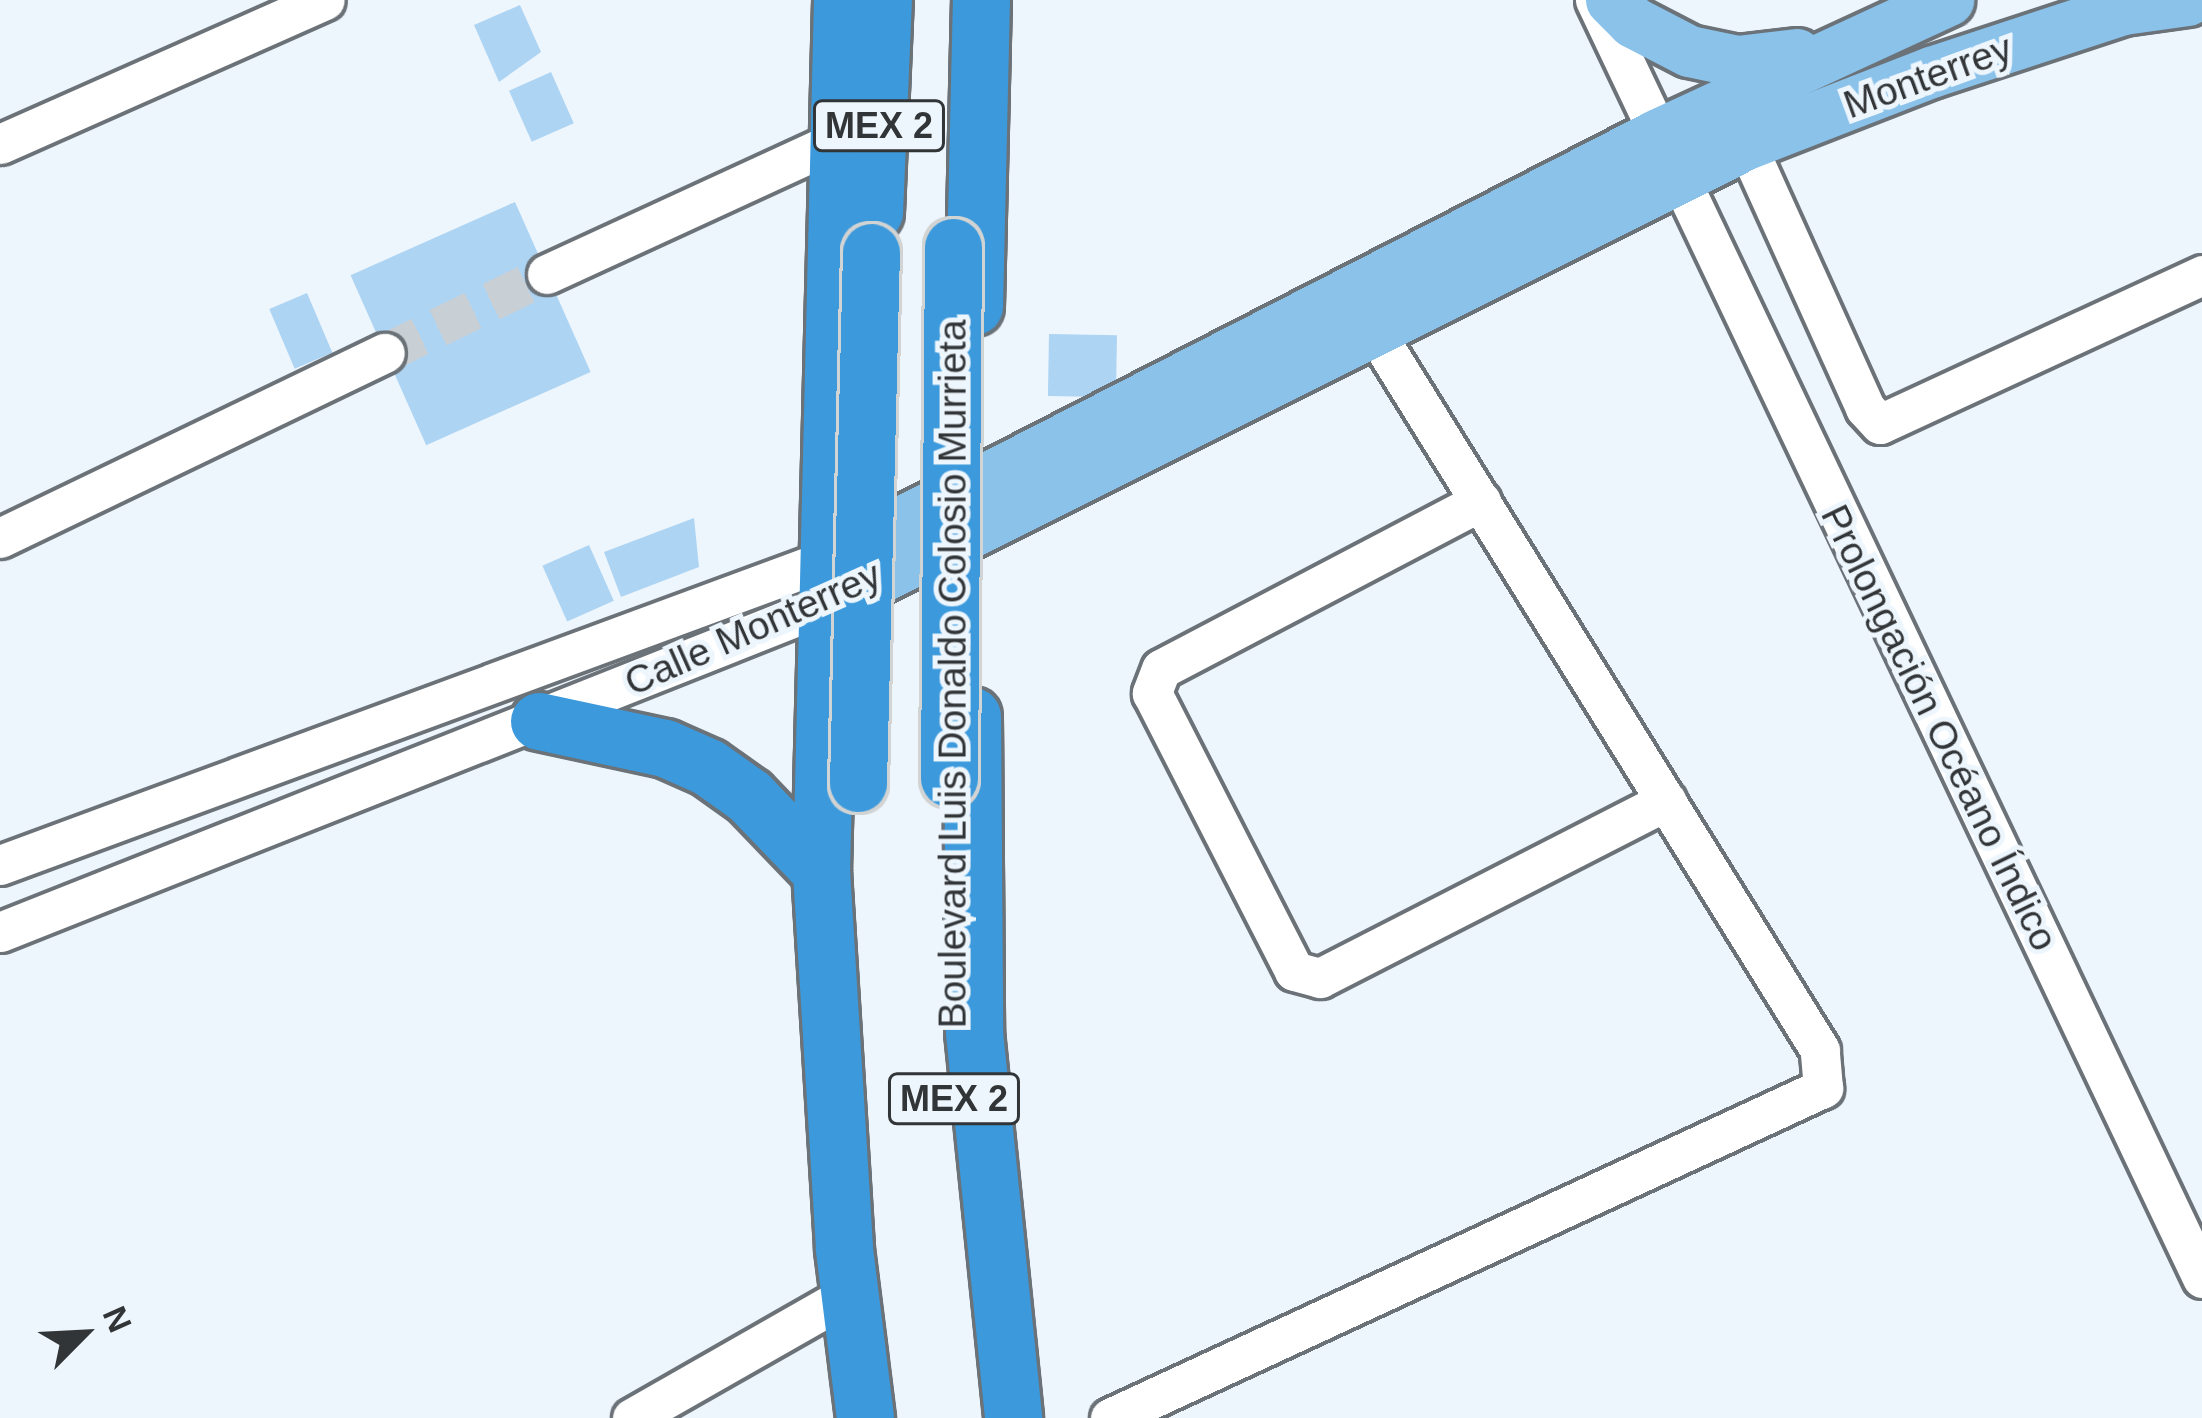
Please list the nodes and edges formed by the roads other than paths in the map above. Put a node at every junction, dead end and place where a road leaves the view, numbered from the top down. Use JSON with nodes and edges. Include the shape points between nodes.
{"nodes":[{"id":1,"x":325,"y":0,"type":"edge"},
{"id":2,"x":842,"y":0,"type":"edge"},
{"id":3,"x":884,"y":0,"type":"edge"},
{"id":4,"x":960,"y":0,"type":"edge"},
{"id":5,"x":981,"y":0,"type":"edge"},
{"id":6,"x":1595,"y":0,"type":"edge"},
{"id":7,"x":1611,"y":0,"type":"edge"},
{"id":8,"x":1948,"y":0,"type":"edge"},
{"id":9,"x":2187,"y":0,"type":"edge"},
{"id":10,"x":1834,"y":50,"type":"junction"},
{"id":11,"x":838,"y":140,"type":"junction"},
{"id":12,"x":0,"y":144,"type":"edge"},
{"id":13,"x":1746,"y":144,"type":"junction"},
{"id":14,"x":1666,"y":156,"type":"junction"},
{"id":15,"x":547,"y":274,"type":"tunnel mouth"},
{"id":16,"x":2202,"y":274,"type":"edge"},
{"id":17,"x":1375,"y":332,"type":"junction"},
{"id":18,"x":385,"y":353,"type":"tunnel mouth"},
{"id":19,"x":1481,"y":501,"type":"junction"},
{"id":20,"x":971,"y":506,"type":"junction"},
{"id":21,"x":0,"y":538,"type":"edge"},
{"id":22,"x":828,"y":582,"type":"junction"},
{"id":23,"x":538,"y":721,"type":"junction"},
{"id":24,"x":1666,"y":801,"type":"junction"},
{"id":25,"x":0,"y":866,"type":"edge"},
{"id":26,"x":821,"y":871,"type":"junction"},
{"id":27,"x":0,"y":932,"type":"edge"},
{"id":28,"x":2202,"y":1278,"type":"edge"},
{"id":29,"x":848,"y":1295,"type":"junction"},
{"id":30,"x":632,"y":1418,"type":"edge"},
{"id":31,"x":865,"y":1418,"type":"edge"},
{"id":32,"x":898,"y":1418,"type":"edge"},
{"id":33,"x":991,"y":1418,"type":"edge"},
{"id":34,"x":1013,"y":1418,"type":"edge"},
{"id":35,"x":1110,"y":1418,"type":"edge"}],
"edges":[{"from":1,"to":12,"type":"street"},
{"from":2,"to":11,"type":"highway"},
{"from":3,"to":32,"type":"highway","number":"MEX 2","bridge":true,"via":[[858,783],[873,1186]]},
{"from":4,"to":33,"type":"highway","name":"Boulevard Luis Donaldo Colosio Murrieta","number":"MEX 2","bridge":true,"via":[[949,778],[954,1099]]},
{"from":5,"to":20,"type":"highway"},
{"from":6,"to":14,"type":"street","name":"Prolongación Océano Índico"},
{"from":7,"to":10,"type":"main road","via":[[1633,22],[1689,51],[1737,61]]},
{"from":8,"to":10,"type":"main road","name":"Monterrey"},
{"from":9,"to":13,"type":"main road","name":"Monterrey","via":[[2123,9],[1931,71]]},
{"from":10,"to":14,"type":"main road","name":"Monterrey"},
{"from":11,"to":15,"type":"street"},
{"from":11,"to":22,"type":"highway"},
{"from":13,"to":14,"type":"main road","name":"Monterrey"},
{"from":13,"to":16,"type":"street","via":[[1865,408],[1880,424]]},
{"from":14,"to":17,"type":"main road","name":"Calle Monterrey"},
{"from":14,"to":20,"type":"main road","name":"Calle Monterrey"},
{"from":14,"to":28,"type":"street","name":"Prolongación Océano Índico"},
{"from":17,"to":19,"type":"street"},
{"from":17,"to":20,"type":"main road","name":"Calle Monterrey"},
{"from":18,"to":21,"type":"street"},
{"from":19,"to":24,"type":"street"},
{"from":19,"to":24,"type":"street","via":[[1161,669],[1156,681],[1152,693],[1294,971],[1320,978]]},
{"from":20,"to":22,"type":"main road","name":"Calle Monterrey"},
{"from":20,"to":34,"type":"highway","via":[[974,1032]]},
{"from":22,"to":23,"type":"street","name":"Calle Monterrey"},
{"from":22,"to":25,"type":"street","name":"Calle Monterrey"},
{"from":22,"to":26,"type":"highway"},
{"from":23,"to":26,"type":"highway","via":[[665,748],[708,767],[749,796]]},
{"from":23,"to":27,"type":"street","name":"Calle Monterrey"},
{"from":24,"to":35,"type":"street","via":[[1820,1050],[1823,1088]]},
{"from":26,"to":29,"type":"highway"},
{"from":29,"to":30,"type":"street"},
{"from":29,"to":31,"type":"highway"}]}
